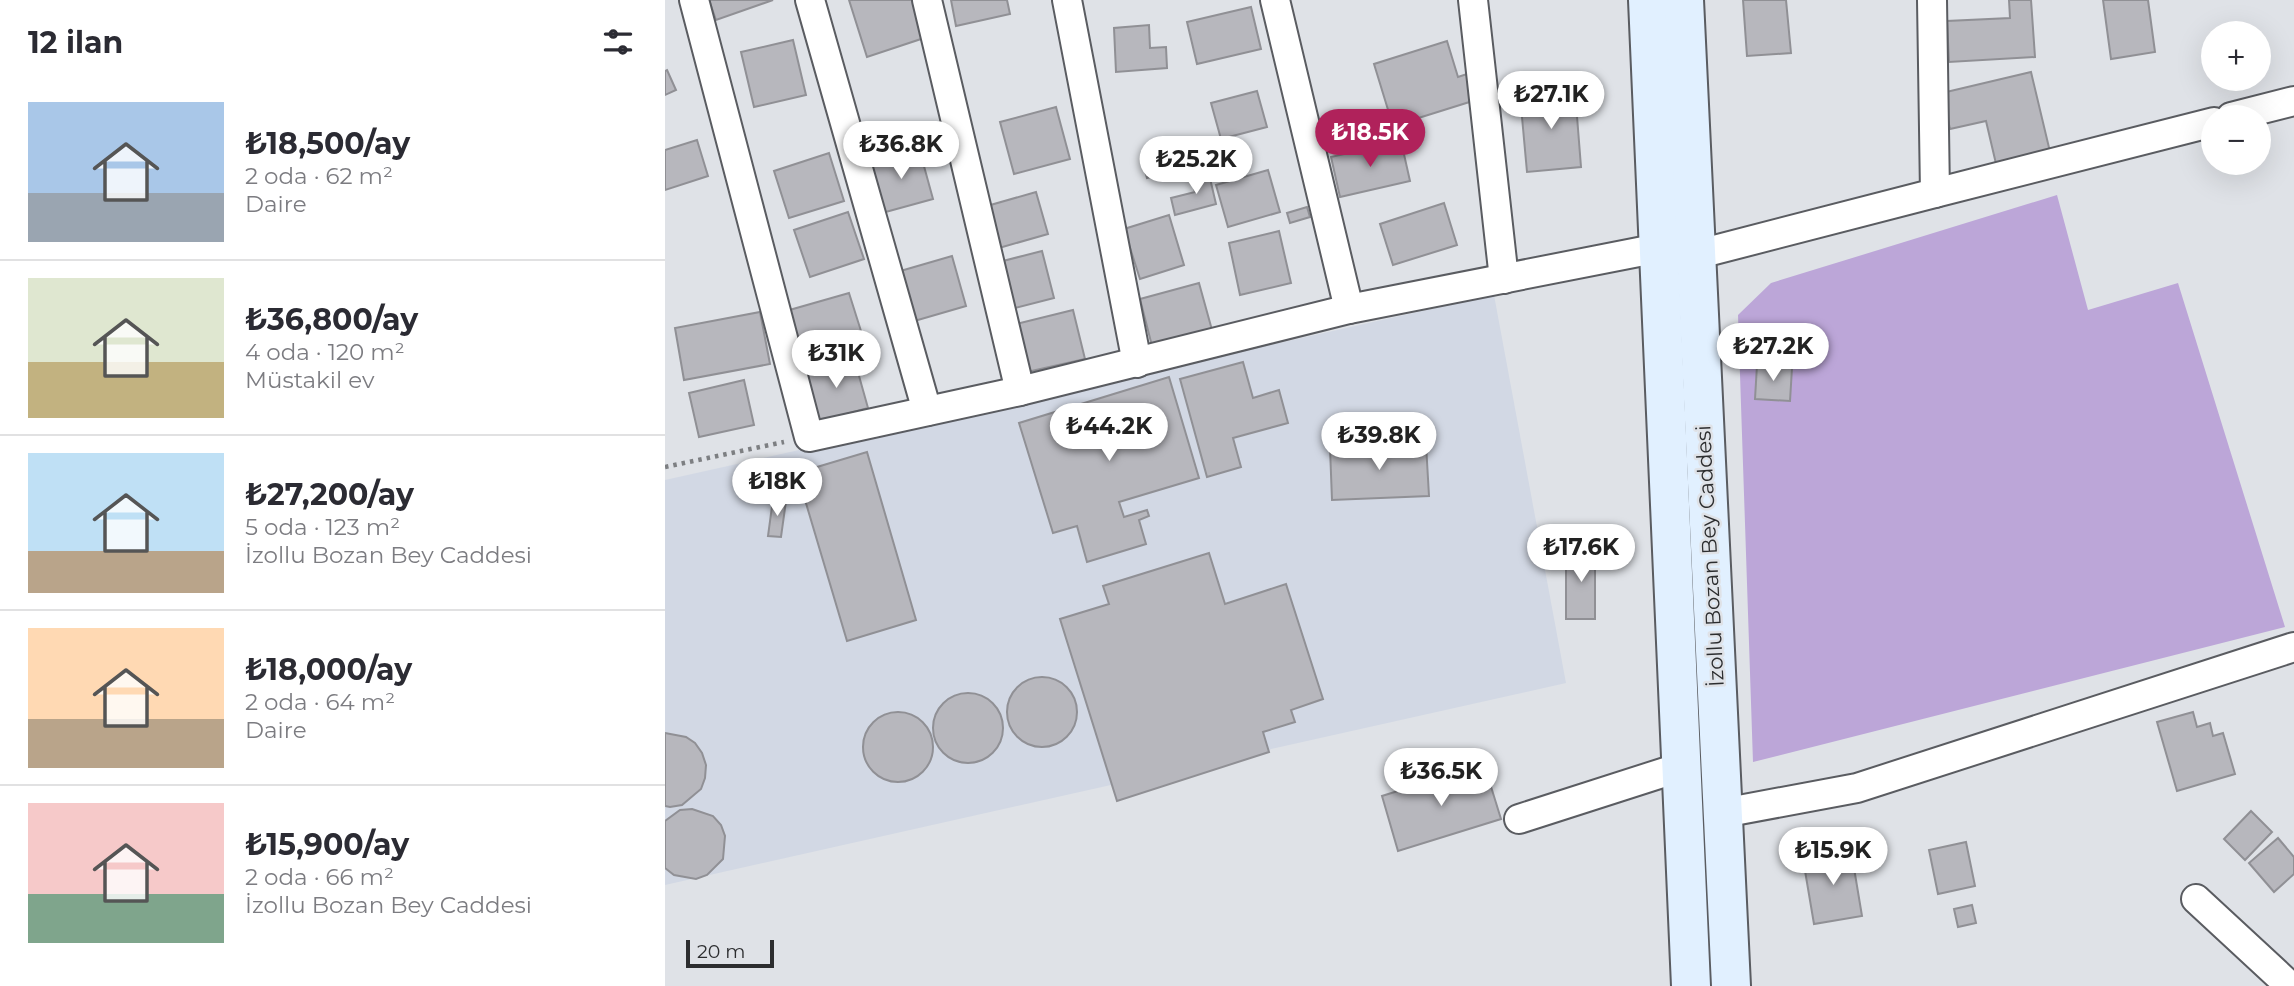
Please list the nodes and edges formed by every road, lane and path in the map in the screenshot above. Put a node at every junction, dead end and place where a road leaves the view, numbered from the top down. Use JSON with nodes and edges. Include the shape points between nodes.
{"nodes":[{"id":1,"x":694,"y":0,"type":"edge"},
{"id":2,"x":810,"y":0,"type":"edge"},
{"id":3,"x":927,"y":0,"type":"edge"},
{"id":4,"x":1067,"y":0,"type":"edge"},
{"id":5,"x":1275,"y":0,"type":"edge"},
{"id":6,"x":1473,"y":0,"type":"edge"},
{"id":7,"x":1648,"y":0,"type":"edge"},
{"id":8,"x":1684,"y":0,"type":"edge"},
{"id":9,"x":1932,"y":0,"type":"edge"},
{"id":10,"x":2294,"y":101,"type":"edge"},
{"id":11,"x":2271,"y":107,"type":"edge"},
{"id":12,"x":2201,"y":125,"type":"edge"},
{"id":13,"x":1935,"y":193,"type":"junction"},
{"id":14,"x":1677,"y":251,"type":"junction"},
{"id":15,"x":1504,"y":279,"type":"junction"},
{"id":16,"x":1349,"y":309,"type":"junction"},
{"id":17,"x":1137,"y":363,"type":"junction"},
{"id":18,"x":1020,"y":391,"type":"junction"},
{"id":19,"x":927,"y":411,"type":"junction"},
{"id":20,"x":809,"y":437,"type":"junction"},
{"id":21,"x":665,"y":467,"type":"edge"},
{"id":22,"x":2294,"y":646,"type":"edge"},
{"id":23,"x":1681,"y":767,"type":"junction"},
{"id":24,"x":1723,"y":813,"type":"junction"},
{"id":25,"x":1519,"y":819,"type":"dead end"},
{"id":26,"x":2196,"y":899,"type":"dead end"},
{"id":27,"x":1691,"y":986,"type":"edge"},
{"id":28,"x":1731,"y":986,"type":"edge"},
{"id":29,"x":2290,"y":986,"type":"edge"}],
"edges":[{"from":1,"to":20,"type":"street"},
{"from":2,"to":19,"type":"street"},
{"from":3,"to":18,"type":"street"},
{"from":4,"to":17,"type":"street"},
{"from":5,"to":16,"type":"street"},
{"from":6,"to":15,"type":"street"},
{"from":7,"to":14,"type":"main road","name":"İzollu Bozan Bey Caddesi"},
{"from":8,"to":14,"type":"main road","name":"İzollu Bozan Bey Caddesi"},
{"from":9,"to":13,"type":"street"},
{"from":10,"to":11,"type":"street"},
{"from":12,"to":13,"type":"street"},
{"from":13,"to":14,"type":"street"},
{"from":14,"to":15,"type":"street"},
{"from":14,"to":23,"type":"main road","name":"İzollu Bozan Bey Caddesi"},
{"from":14,"to":24,"type":"main road","name":"İzollu Bozan Bey Caddesi"},
{"from":15,"to":16,"type":"street"},
{"from":16,"to":17,"type":"street"},
{"from":17,"to":18,"type":"street"},
{"from":18,"to":19,"type":"street"},
{"from":19,"to":20,"type":"street"},
{"from":20,"to":21,"type":"path"},
{"from":22,"to":24,"type":"street","via":[[1857,788]]},
{"from":23,"to":25,"type":"street"},
{"from":23,"to":27,"type":"main road","name":"İzollu Bozan Bey Caddesi"},
{"from":24,"to":28,"type":"main road","name":"İzollu Bozan Bey Caddesi"},
{"from":26,"to":29,"type":"street"}]}
